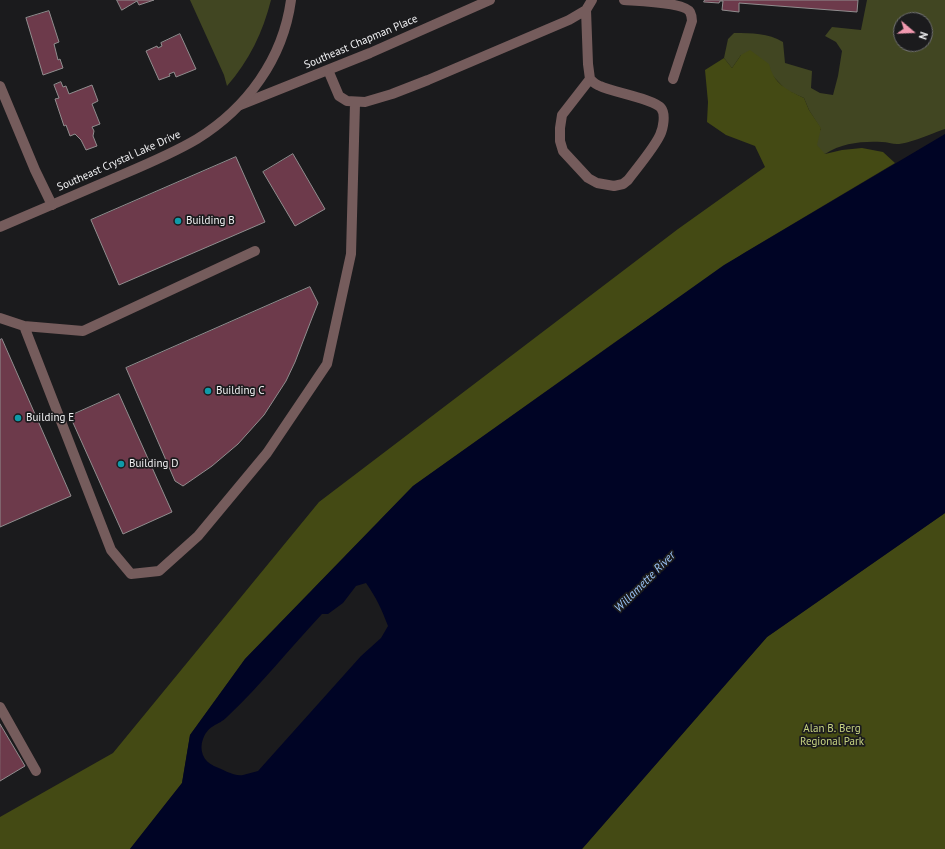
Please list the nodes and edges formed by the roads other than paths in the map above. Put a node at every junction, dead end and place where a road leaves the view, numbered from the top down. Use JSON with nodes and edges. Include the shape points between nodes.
{"nodes":[{"id":1,"x":291,"y":0,"type":"edge"},
{"id":2,"x":490,"y":0,"type":"edge"},
{"id":3,"x":592,"y":0,"type":"edge"},
{"id":4,"x":624,"y":0,"type":"edge"},
{"id":5,"x":586,"y":10,"type":"junction"},
{"id":6,"x":328,"y":70,"type":"junction"},
{"id":7,"x":673,"y":78,"type":"dead end"},
{"id":8,"x":590,"y":79,"type":"junction"},
{"id":9,"x":0,"y":86,"type":"edge"},
{"id":10,"x":355,"y":103,"type":"junction"},
{"id":11,"x":240,"y":105,"type":"junction"},
{"id":12,"x":52,"y":205,"type":"junction"},
{"id":13,"x":0,"y":227,"type":"edge"},
{"id":14,"x":255,"y":251,"type":"dead end"},
{"id":15,"x":0,"y":318,"type":"edge"},
{"id":16,"x":24,"y":326,"type":"junction"},
{"id":17,"x":0,"y":707,"type":"edge"},
{"id":18,"x":36,"y":771,"type":"dead end"}],
"edges":[{"from":1,"to":11,"type":"street","via":[[280,43],[266,72]]},
{"from":2,"to":6,"type":"street","name":"Southeast Chapman Place"},
{"from":3,"to":5,"type":"street"},
{"from":4,"to":7,"type":"street","via":[[675,5],[690,12],[692,21]]},
{"from":5,"to":8,"type":"street"},
{"from":5,"to":10,"type":"street","via":[[569,20],[428,80],[392,94]]},
{"from":6,"to":10,"type":"street","via":[[339,96],[347,102]]},
{"from":6,"to":11,"type":"street","name":"Southeast Chapman Place"},
{"from":8,"to":8,"type":"street","via":[[599,86],[652,103],[661,108],[663,114],[661,135],[623,184],[614,186],[596,183],[563,151],[560,141],[562,115]]},
{"from":9,"to":12,"type":"street"},
{"from":10,"to":16,"type":"street","via":[[351,254],[327,364],[267,453],[198,536],[159,571],[131,574],[111,550]]},
{"from":11,"to":12,"type":"street","name":"Southeast Crystal Lake Drive","via":[[222,122],[197,139]]},
{"from":12,"to":13,"type":"street","name":"Southeast Crystal Lake Drive"},
{"from":14,"to":16,"type":"street","via":[[83,331]]},
{"from":15,"to":16,"type":"street"},
{"from":17,"to":18,"type":"street"}]}
